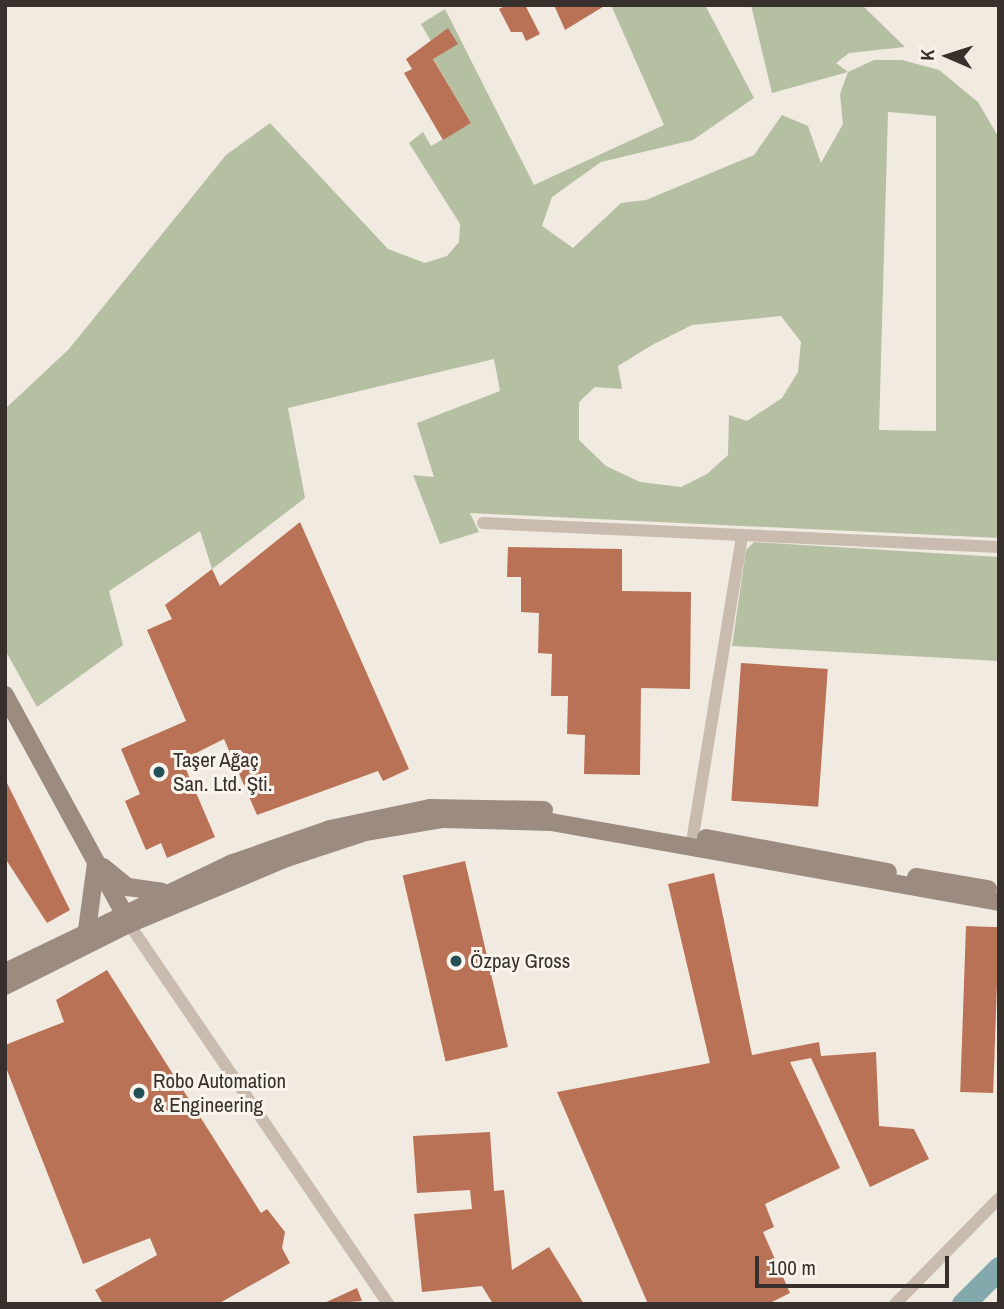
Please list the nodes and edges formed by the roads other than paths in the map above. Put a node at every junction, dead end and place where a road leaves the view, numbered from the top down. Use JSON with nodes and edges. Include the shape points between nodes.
{"nodes":[{"id":1,"x":483,"y":523,"type":"dead end"},
{"id":2,"x":742,"y":535,"type":"junction"},
{"id":3,"x":999,"y":547,"type":"edge"},
{"id":4,"x":5,"y":695,"type":"edge"},
{"id":5,"x":692,"y":842,"type":"junction"},
{"id":6,"x":96,"y":860,"type":"junction"},
{"id":7,"x":999,"y":890,"type":"edge"},
{"id":8,"x":168,"y":892,"type":"junction"},
{"id":9,"x":999,"y":902,"type":"edge"},
{"id":10,"x":126,"y":918,"type":"junction"},
{"id":11,"x":87,"y":930,"type":"junction"},
{"id":12,"x":5,"y":972,"type":"edge"},
{"id":13,"x":5,"y":986,"type":"edge"},
{"id":14,"x":999,"y":1198,"type":"edge"},
{"id":15,"x":388,"y":1304,"type":"edge"},
{"id":16,"x":895,"y":1304,"type":"edge"}],
"edges":[{"from":1,"to":2,"type":"street"},
{"from":2,"to":3,"type":"street"},
{"from":2,"to":5,"type":"street"},
{"from":4,"to":6,"type":"main road"},
{"from":5,"to":7,"type":"main road"},
{"from":5,"to":8,"type":"main road","via":[[529,808],[430,808],[286,843]]},
{"from":5,"to":9,"type":"main road"},
{"from":5,"to":10,"type":"main road","via":[[532,820],[419,822],[307,851]]},
{"from":6,"to":8,"type":"main road","via":[[128,887]]},
{"from":6,"to":10,"type":"main road"},
{"from":6,"to":11,"type":"main road"},
{"from":8,"to":10,"type":"main road"},
{"from":10,"to":11,"type":"main road"},
{"from":10,"to":13,"type":"main road"},
{"from":10,"to":15,"type":"street"},
{"from":11,"to":12,"type":"main road"},
{"from":14,"to":16,"type":"street"}]}
